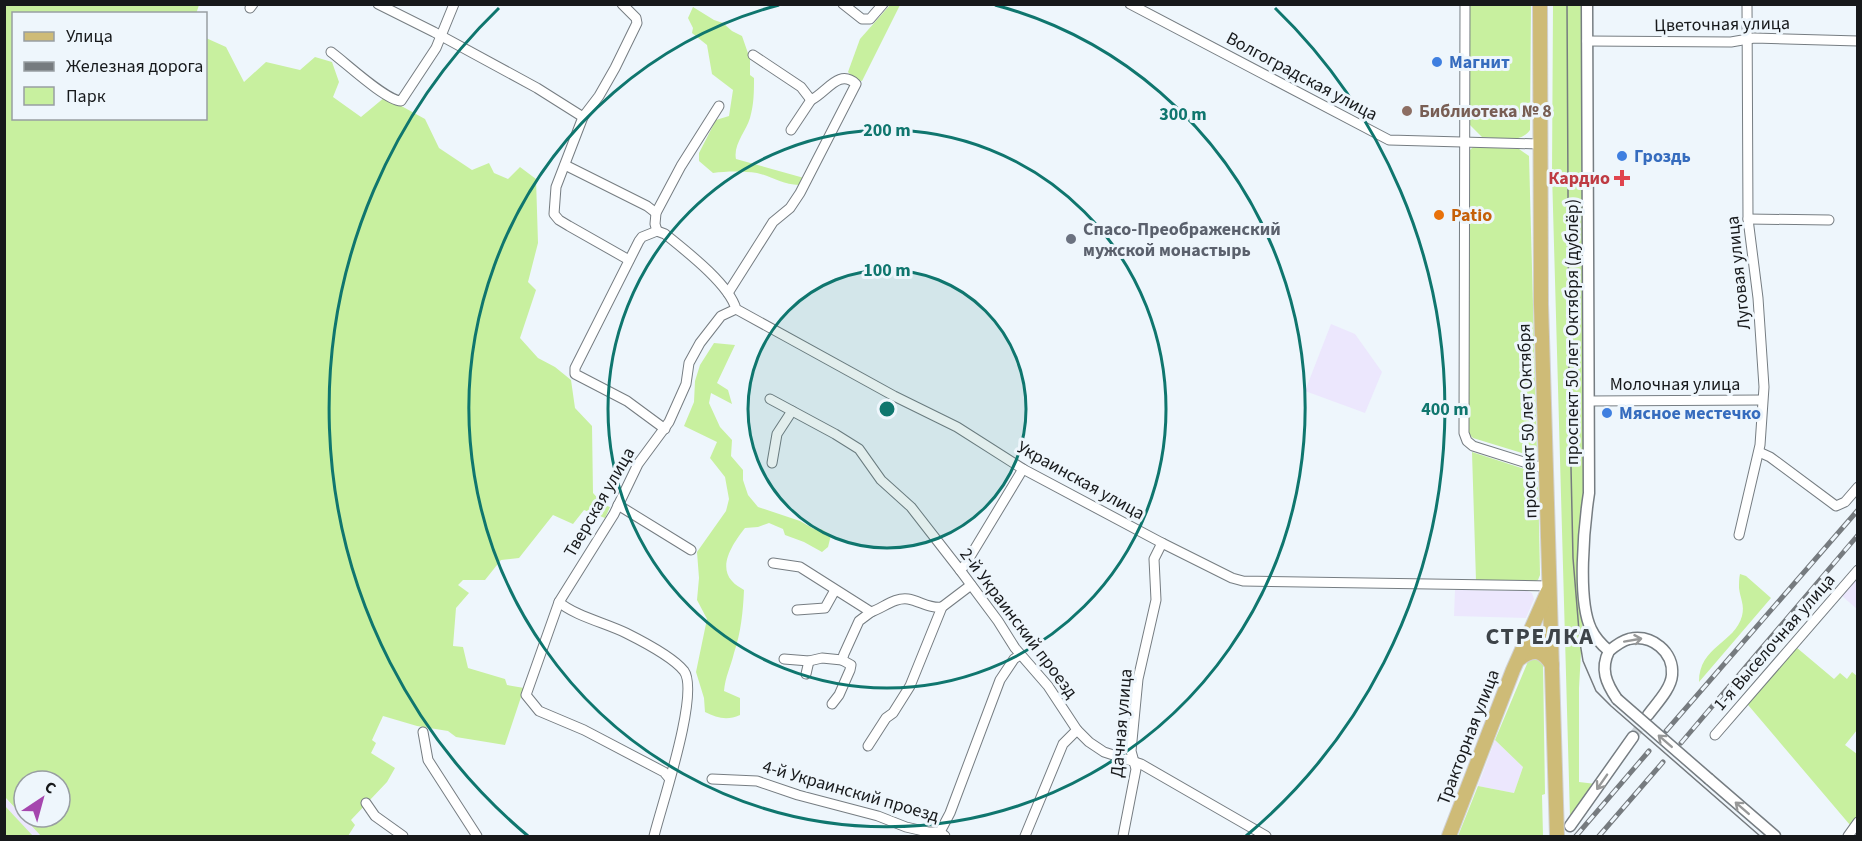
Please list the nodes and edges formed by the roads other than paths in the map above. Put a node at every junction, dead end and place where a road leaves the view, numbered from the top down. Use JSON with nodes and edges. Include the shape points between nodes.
{"nodes":[{"id":1,"x":378,"y":4,"type":"edge"},
{"id":2,"x":454,"y":4,"type":"edge"},
{"id":3,"x":622,"y":4,"type":"edge"},
{"id":4,"x":843,"y":4,"type":"edge"},
{"id":5,"x":883,"y":4,"type":"edge"},
{"id":6,"x":1130,"y":4,"type":"edge"},
{"id":7,"x":1465,"y":4,"type":"edge"},
{"id":8,"x":1540,"y":4,"type":"edge"},
{"id":9,"x":1587,"y":4,"type":"edge"},
{"id":10,"x":1746,"y":4,"type":"edge"},
{"id":11,"x":440,"y":36,"type":"junction"},
{"id":12,"x":1746,"y":40,"type":"junction"},
{"id":13,"x":1587,"y":41,"type":"junction"},
{"id":14,"x":1857,"y":41,"type":"edge"},
{"id":15,"x":331,"y":52,"type":"dead end"},
{"id":16,"x":753,"y":55,"type":"dead end"},
{"id":17,"x":811,"y":100,"type":"junction"},
{"id":18,"x":719,"y":106,"type":"dead end"},
{"id":19,"x":583,"y":117,"type":"junction"},
{"id":20,"x":791,"y":130,"type":"dead end"},
{"id":21,"x":1465,"y":142,"type":"junction"},
{"id":22,"x":1539,"y":144,"type":"junction"},
{"id":23,"x":565,"y":165,"type":"junction"},
{"id":24,"x":656,"y":213,"type":"junction"},
{"id":25,"x":1748,"y":219,"type":"junction"},
{"id":26,"x":1829,"y":220,"type":"dead end"},
{"id":27,"x":657,"y":231,"type":"junction"},
{"id":28,"x":629,"y":260,"type":"junction"},
{"id":29,"x":728,"y":293,"type":"junction"},
{"id":30,"x":736,"y":309,"type":"junction"},
{"id":31,"x":770,"y":399,"type":"dead end"},
{"id":32,"x":1762,"y":400,"type":"junction"},
{"id":33,"x":1589,"y":401,"type":"junction"},
{"id":34,"x":792,"y":411,"type":"junction"},
{"id":35,"x":665,"y":429,"type":"junction"},
{"id":36,"x":1758,"y":452,"type":"junction"},
{"id":37,"x":772,"y":463,"type":"dead end"},
{"id":38,"x":1023,"y":469,"type":"junction"},
{"id":39,"x":1546,"y":469,"type":"junction"},
{"id":40,"x":1857,"y":487,"type":"edge"},
{"id":41,"x":618,"y":505,"type":"junction"},
{"id":42,"x":1739,"y":536,"type":"dead end"},
{"id":43,"x":1161,"y":543,"type":"junction"},
{"id":44,"x":691,"y":550,"type":"dead end"},
{"id":45,"x":774,"y":563,"type":"dead end"},
{"id":46,"x":960,"y":570,"type":"junction"},
{"id":47,"x":1857,"y":570,"type":"edge"},
{"id":48,"x":971,"y":585,"type":"junction"},
{"id":49,"x":1550,"y":586,"type":"junction"},
{"id":50,"x":835,"y":590,"type":"junction"},
{"id":51,"x":560,"y":602,"type":"junction"},
{"id":52,"x":942,"y":608,"type":"junction"},
{"id":53,"x":797,"y":610,"type":"dead end"},
{"id":54,"x":871,"y":612,"type":"junction"},
{"id":55,"x":1609,"y":651,"type":"junction"},
{"id":56,"x":1020,"y":655,"type":"junction"},
{"id":57,"x":784,"y":659,"type":"dead end"},
{"id":58,"x":1519,"y":659,"type":"junction"},
{"id":59,"x":842,"y":660,"type":"junction"},
{"id":60,"x":809,"y":661,"type":"junction"},
{"id":61,"x":1552,"y":665,"type":"junction"},
{"id":62,"x":806,"y":674,"type":"dead end"},
{"id":63,"x":832,"y":704,"type":"dead end"},
{"id":64,"x":1648,"y":715,"type":"tunnel mouth"},
{"id":65,"x":1077,"y":730,"type":"junction"},
{"id":66,"x":423,"y":732,"type":"dead end"},
{"id":67,"x":1715,"y":735,"type":"dead end"},
{"id":68,"x":1633,"y":737,"type":"tunnel mouth"},
{"id":69,"x":868,"y":746,"type":"dead end"},
{"id":70,"x":1134,"y":762,"type":"junction"},
{"id":71,"x":669,"y":778,"type":"junction"},
{"id":72,"x":712,"y":779,"type":"dead end"},
{"id":73,"x":366,"y":803,"type":"dead end"},
{"id":74,"x":1857,"y":822,"type":"edge"},
{"id":75,"x":1570,"y":826,"type":"dead end"},
{"id":76,"x":942,"y":834,"type":"edge"},
{"id":77,"x":403,"y":837,"type":"edge"},
{"id":78,"x":477,"y":837,"type":"edge"},
{"id":79,"x":654,"y":837,"type":"edge"},
{"id":80,"x":1025,"y":837,"type":"edge"},
{"id":81,"x":1123,"y":837,"type":"edge"},
{"id":82,"x":1266,"y":837,"type":"edge"},
{"id":83,"x":1449,"y":837,"type":"edge"},
{"id":84,"x":1557,"y":837,"type":"edge"},
{"id":85,"x":1775,"y":837,"type":"edge"},
{"id":86,"x":1848,"y":837,"type":"edge"}],
"edges":[{"from":1,"to":11,"type":"street"},
{"from":2,"to":11,"type":"street"},
{"from":3,"to":19,"type":"street","via":[[637,23],[599,96]]},
{"from":4,"to":5,"type":"street","via":[[862,19],[870,19]]},
{"from":6,"to":21,"type":"street","name":"Волгоградская улица","via":[[1389,140]]},
{"from":7,"to":21,"type":"street"},
{"from":8,"to":22,"type":"main road","name":"проспект 50 лет Октября"},
{"from":9,"to":13,"type":"street","name":"проспект 50 лет Октября (дублёр)"},
{"from":10,"to":12,"type":"street","name":"Луговая улица"},
{"from":11,"to":15,"type":"street","via":[[402,100],[395,100]]},
{"from":11,"to":19,"type":"street"},
{"from":12,"to":13,"type":"street","name":"Цветочная улица"},
{"from":12,"to":14,"type":"street","name":"Цветочная улица"},
{"from":12,"to":25,"type":"street","name":"Луговая улица"},
{"from":13,"to":33,"type":"street","name":"проспект 50 лет Октября (дублёр)"},
{"from":16,"to":17,"type":"street","via":[[801,87]]},
{"from":17,"to":20,"type":"street"},
{"from":17,"to":29,"type":"street","via":[[840,77],[856,84],[800,193],[773,222]]},
{"from":18,"to":24,"type":"street"},
{"from":19,"to":23,"type":"street"},
{"from":21,"to":22,"type":"street","name":"Волгоградская улица"},
{"from":21,"to":39,"type":"street","via":[[1464,433],[1473,446]]},
{"from":22,"to":39,"type":"main road","name":"проспект 50 лет Октября"},
{"from":23,"to":24,"type":"street"},
{"from":23,"to":28,"type":"street","via":[[556,187],[554,214]]},
{"from":24,"to":27,"type":"street"},
{"from":25,"to":26,"type":"street"},
{"from":25,"to":32,"type":"street","name":"Луговая улица","via":[[1762,338]]},
{"from":27,"to":28,"type":"street","via":[[642,237]]},
{"from":27,"to":29,"type":"street","via":[[684,249]]},
{"from":28,"to":35,"type":"street","via":[[575,374],[627,401]]},
{"from":29,"to":30,"type":"street"},
{"from":30,"to":35,"type":"street","name":"Тверская улица","via":[[721,316],[700,343]]},
{"from":30,"to":38,"type":"street","name":"Украинская улица","via":[[957,427]]},
{"from":31,"to":34,"type":"street","name":"2-й Украинский проезд"},
{"from":32,"to":33,"type":"street","name":"Молочная улица"},
{"from":32,"to":36,"type":"street","name":"Луговая улица"},
{"from":33,"to":55,"type":"street","name":"проспект 50 лет Октября (дублёр)","via":[[1584,588],[1591,628]]},
{"from":34,"to":37,"type":"street","via":[[777,434]]},
{"from":34,"to":46,"type":"street","name":"2-й Украинский проезд","via":[[859,449]]},
{"from":35,"to":41,"type":"street","name":"Тверская улица","via":[[638,464]]},
{"from":36,"to":40,"type":"street","via":[[1836,506],[1845,502]]},
{"from":36,"to":42,"type":"street","name":"Луговая улица"},
{"from":38,"to":43,"type":"street","name":"Украинская улица"},
{"from":38,"to":46,"type":"street"},
{"from":39,"to":49,"type":"main road","name":"проспект 50 лет Октября"},
{"from":41,"to":44,"type":"street"},
{"from":41,"to":51,"type":"street","name":"Тверская улица"},
{"from":43,"to":49,"type":"street","name":"Украинская улица","via":[[1243,581]]},
{"from":43,"to":70,"type":"street","name":"Дачная улица","via":[[1154,559],[1156,600],[1138,679],[1131,751]]},
{"from":45,"to":50,"type":"street","via":[[800,567]]},
{"from":46,"to":48,"type":"street","name":"2-й Украинский проезд"},
{"from":47,"to":67,"type":"street","name":"1-я Выселочная улица"},
{"from":48,"to":52,"type":"street"},
{"from":48,"to":56,"type":"street","name":"2-й Украинский проезд"},
{"from":49,"to":58,"type":"main road","name":"Тракторная улица"},
{"from":49,"to":61,"type":"main road","name":"проспект 50 лет Октября"},
{"from":50,"to":53,"type":"street","via":[[825,608]]},
{"from":50,"to":54,"type":"street"},
{"from":51,"to":71,"type":"street","via":[[626,633],[683,669],[688,696]]},
{"from":51,"to":71,"type":"street","name":"Тверская улица","via":[[526,695],[539,711],[584,730]]},
{"from":52,"to":54,"type":"street","via":[[908,599]]},
{"from":52,"to":69,"type":"street","via":[[910,686]]},
{"from":54,"to":59,"type":"street","via":[[860,621]]},
{"from":55,"to":64,"type":"street","one_way":true,"via":[[1629,639],[1646,639],[1655,642],[1667,655],[1672,676]]},
{"from":85,"to":55,"type":"street","one_way":true,"bridge":true,"via":[[1617,699],[1606,681],[1604,668]]},
{"from":56,"to":65,"type":"street","name":"2-й Украинский проезд","via":[[1048,686]]},
{"from":56,"to":76,"type":"street","via":[[1000,680]]},
{"from":57,"to":60,"type":"street"},
{"from":58,"to":61,"type":"main road","via":[[1528,653],[1540,653]]},
{"from":58,"to":83,"type":"main road","name":"Тракторная улица"},
{"from":59,"to":60,"type":"street","via":[[822,657]]},
{"from":59,"to":63,"type":"street","via":[[850,665],[850,670]]},
{"from":60,"to":62,"type":"street"},
{"from":61,"to":84,"type":"main road","name":"проспект 50 лет Октября"},
{"from":65,"to":70,"type":"street","name":"2-й Украинский проезд","via":[[1104,752]]},
{"from":65,"to":80,"type":"street","via":[[1063,744]]},
{"from":66,"to":78,"type":"street","via":[[428,760]]},
{"from":68,"to":75,"type":"street","one_way":true},
{"from":70,"to":81,"type":"street","name":"Дачная улица"},
{"from":70,"to":82,"type":"street","name":"2-й Украинский проезд"},
{"from":71,"to":79,"type":"street"},
{"from":72,"to":76,"type":"street","name":"4-й Украинский проезд","via":[[757,781],[906,827]]},
{"from":73,"to":77,"type":"street","via":[[375,816]]},
{"from":74,"to":86,"type":"street"}]}
